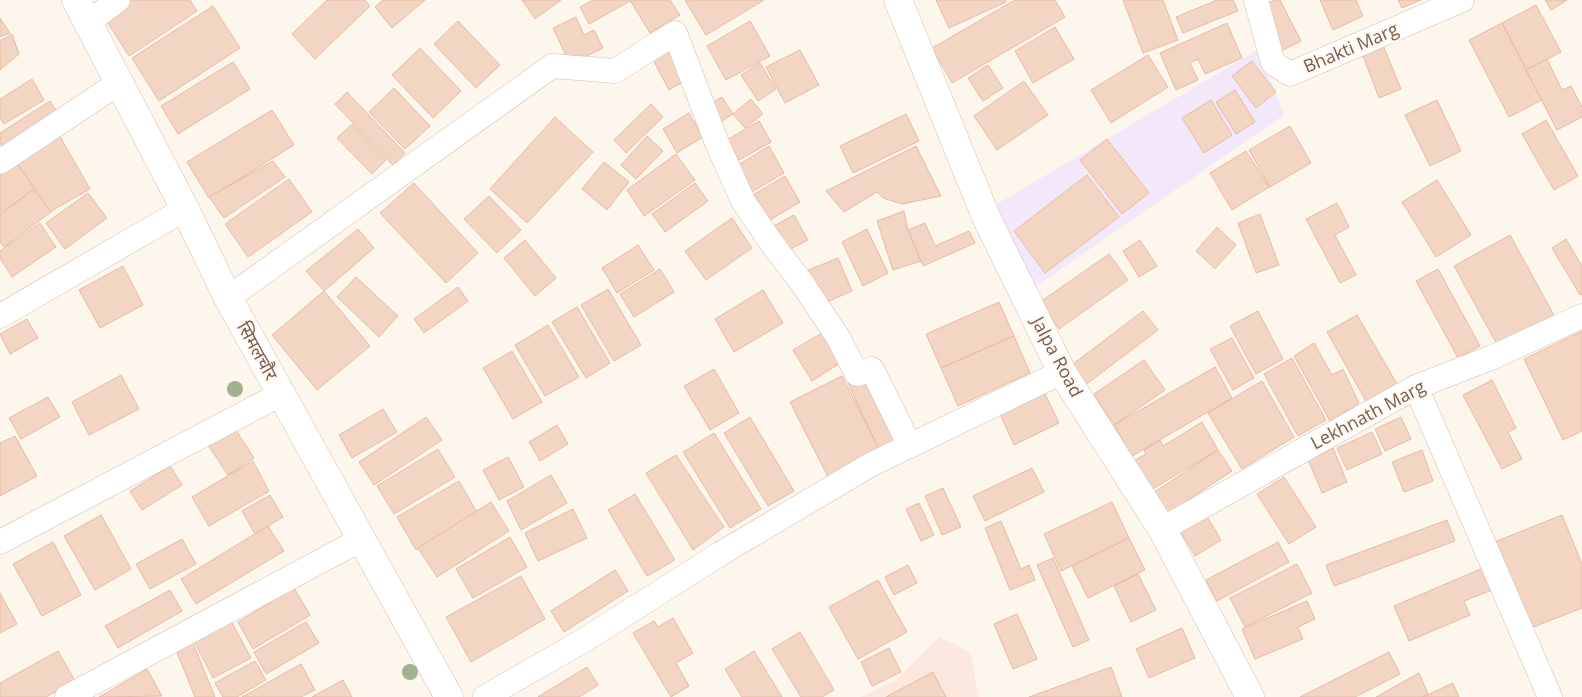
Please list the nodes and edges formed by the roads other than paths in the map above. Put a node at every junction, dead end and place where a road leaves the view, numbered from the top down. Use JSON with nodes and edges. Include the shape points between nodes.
{"nodes":[{"id":1,"x":118,"y":0,"type":"edge"},
{"id":2,"x":898,"y":0,"type":"edge"},
{"id":3,"x":1256,"y":0,"type":"edge"},
{"id":4,"x":1462,"y":0,"type":"edge"},
{"id":5,"x":83,"y":11,"type":"edge"},
{"id":6,"x":120,"y":82,"type":"junction"},
{"id":7,"x":0,"y":162,"type":"edge"},
{"id":8,"x":185,"y":209,"type":"junction"},
{"id":9,"x":228,"y":298,"type":"junction"},
{"id":10,"x":0,"y":316,"type":"edge"},
{"id":11,"x":1582,"y":316,"type":"edge"},
{"id":12,"x":1062,"y":372,"type":"junction"},
{"id":13,"x":1416,"y":387,"type":"junction"},
{"id":14,"x":281,"y":394,"type":"junction"},
{"id":15,"x":910,"y":446,"type":"junction"},
{"id":16,"x":1162,"y":529,"type":"junction"},
{"id":17,"x":362,"y":539,"type":"junction"},
{"id":18,"x":0,"y":542,"type":"edge"},
{"id":19,"x":66,"y":697,"type":"edge"},
{"id":20,"x":449,"y":697,"type":"edge"},
{"id":21,"x":485,"y":697,"type":"edge"},
{"id":22,"x":1250,"y":697,"type":"edge"},
{"id":23,"x":1550,"y":697,"type":"edge"}],
"edges":[{"from":1,"to":5,"type":"street"},
{"from":2,"to":12,"type":"street","name":"Jalpa Road","via":[[986,217]]},
{"from":3,"to":4,"type":"street","name":"Bhakti Marg","via":[[1274,63],[1290,74]]},
{"from":5,"to":6,"type":"street","name":"सिमलचौर"},
{"from":6,"to":7,"type":"street"},
{"from":6,"to":8,"type":"street","name":"सिमलचौर"},
{"from":8,"to":9,"type":"street","name":"सिमलचौर"},
{"from":8,"to":10,"type":"street"},
{"from":9,"to":14,"type":"street","name":"सिमलचौर"},
{"from":9,"to":15,"type":"street","via":[[552,66],[616,71],[675,33],[743,201],[834,331],[857,374],[872,369]]},
{"from":11,"to":13,"type":"street","name":"Lekhnath Marg","via":[[1493,357]]},
{"from":12,"to":15,"type":"street"},
{"from":12,"to":16,"type":"street","name":"Jalpa Road"},
{"from":13,"to":16,"type":"street","name":"Lekhnath Marg"},
{"from":13,"to":23,"type":"street"},
{"from":14,"to":17,"type":"street","name":"सिमलचौर"},
{"from":14,"to":18,"type":"street"},
{"from":15,"to":21,"type":"street","via":[[870,465]]},
{"from":16,"to":22,"type":"street","name":"Jalpa Road"},
{"from":17,"to":19,"type":"street"},
{"from":17,"to":20,"type":"street","name":"सिमलचौर"}]}
